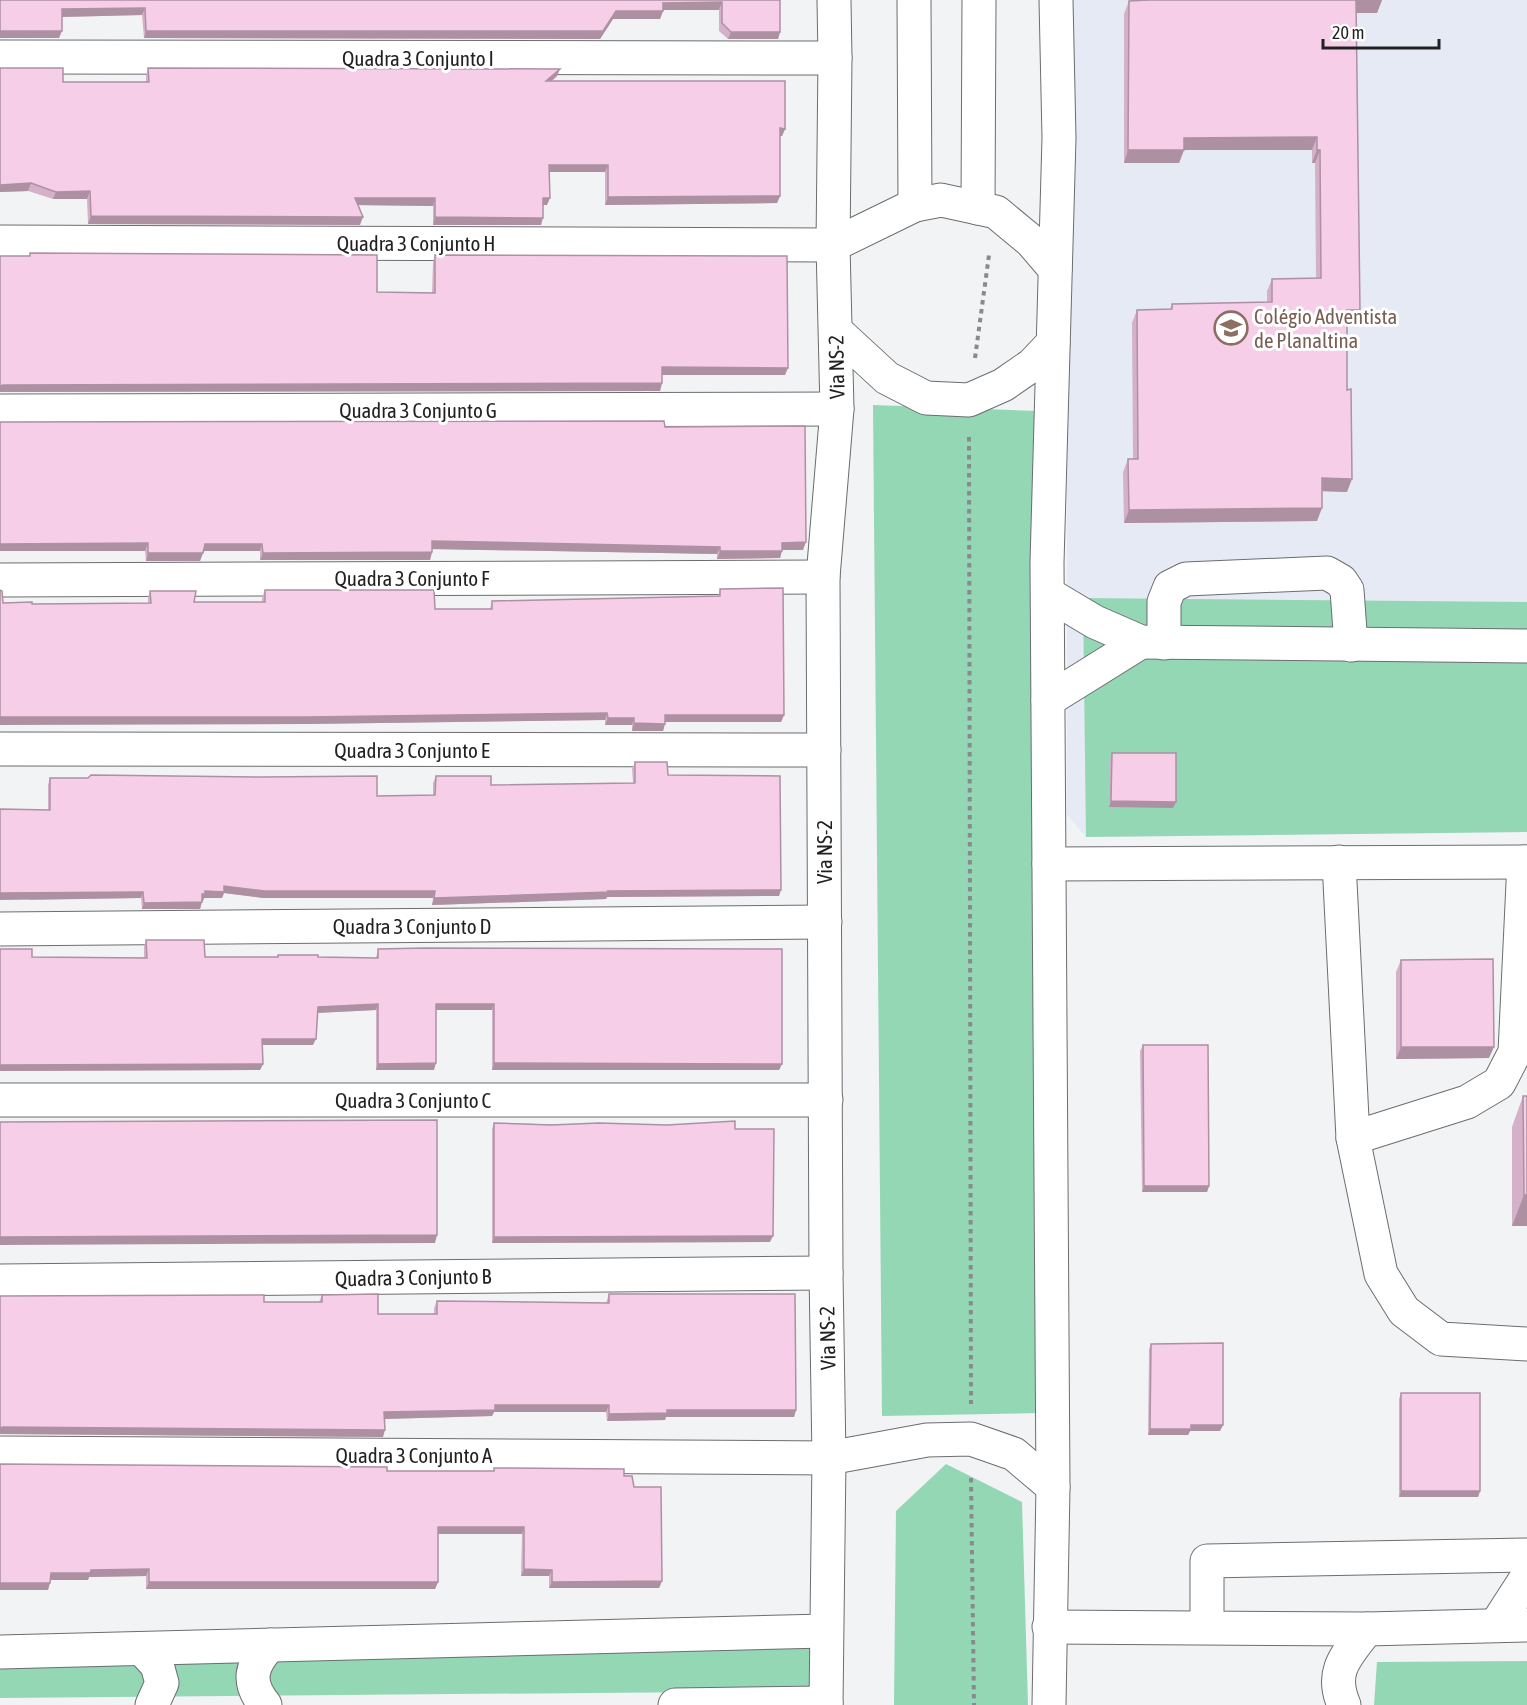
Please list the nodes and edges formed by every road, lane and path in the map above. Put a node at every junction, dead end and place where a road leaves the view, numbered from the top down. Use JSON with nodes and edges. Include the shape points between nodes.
{"nodes":[{"id":1,"x":834,"y":0,"type":"edge"},
{"id":2,"x":914,"y":0,"type":"edge"},
{"id":3,"x":979,"y":0,"type":"edge"},
{"id":4,"x":1056,"y":0,"type":"edge"},
{"id":5,"x":0,"y":57,"type":"edge"},
{"id":6,"x":835,"y":58,"type":"junction"},
{"id":7,"x":915,"y":205,"type":"junction"},
{"id":8,"x":987,"y":210,"type":"junction"},
{"id":9,"x":0,"y":242,"type":"edge"},
{"id":10,"x":833,"y":245,"type":"junction"},
{"id":11,"x":1055,"y":269,"type":"junction"},
{"id":12,"x":836,"y":331,"type":"junction"},
{"id":13,"x":1053,"y":343,"type":"junction"},
{"id":14,"x":969,"y":400,"type":"junction"},
{"id":15,"x":837,"y":409,"type":"junction"},
{"id":16,"x":0,"y":411,"type":"edge"},
{"id":17,"x":824,"y":577,"type":"junction"},
{"id":18,"x":0,"y":580,"type":"edge"},
{"id":19,"x":1048,"y":594,"type":"junction"},
{"id":20,"x":1152,"y":643,"type":"junction"},
{"id":21,"x":1351,"y":645,"type":"junction"},
{"id":22,"x":1527,"y":646,"type":"edge"},
{"id":23,"x":1048,"y":700,"type":"junction"},
{"id":24,"x":0,"y":750,"type":"edge"},
{"id":25,"x":824,"y":750,"type":"junction"},
{"id":26,"x":1339,"y":862,"type":"junction"},
{"id":27,"x":1525,"y":862,"type":"edge"},
{"id":28,"x":1049,"y":864,"type":"junction"},
{"id":29,"x":825,"y":922,"type":"junction"},
{"id":30,"x":0,"y":929,"type":"edge"},
{"id":31,"x":0,"y":1100,"type":"edge"},
{"id":32,"x":826,"y":1100,"type":"junction"},
{"id":33,"x":1353,"y":1138,"type":"junction"},
{"id":34,"x":826,"y":1273,"type":"junction"},
{"id":35,"x":0,"y":1281,"type":"edge"},
{"id":36,"x":1527,"y":1344,"type":"edge"},
{"id":37,"x":971,"y":1439,"type":"junction"},
{"id":38,"x":0,"y":1453,"type":"edge"},
{"id":39,"x":829,"y":1458,"type":"junction"},
{"id":40,"x":1053,"y":1487,"type":"junction"},
{"id":41,"x":1527,"y":1555,"type":"edge"},
{"id":42,"x":1527,"y":1577,"type":"edge"},
{"id":43,"x":1512,"y":1625,"type":"edge"},
{"id":44,"x":1049,"y":1627,"type":"junction"},
{"id":45,"x":1207,"y":1627,"type":"junction"},
{"id":46,"x":1367,"y":1629,"type":"junction"},
{"id":47,"x":825,"y":1631,"type":"junction"},
{"id":48,"x":270,"y":1645,"type":"junction"},
{"id":49,"x":142,"y":1649,"type":"junction"},
{"id":50,"x":0,"y":1652,"type":"edge"},
{"id":51,"x":826,"y":1704,"type":"edge"},
{"id":52,"x":152,"y":1705,"type":"edge"},
{"id":53,"x":265,"y":1705,"type":"edge"},
{"id":54,"x":675,"y":1705,"type":"edge"},
{"id":55,"x":974,"y":1705,"type":"edge"},
{"id":56,"x":1048,"y":1705,"type":"edge"},
{"id":57,"x":1344,"y":1705,"type":"edge"}],
"edges":[{"from":1,"to":6,"type":"street","name":"Via NS-2"},
{"from":2,"to":7,"type":"street"},
{"from":3,"to":8,"type":"street"},
{"from":4,"to":11,"type":"street","via":[[1059,138]]},
{"from":5,"to":6,"type":"street","name":"Quadra 3 Conjunto I"},
{"from":6,"to":10,"type":"street","name":"Via NS-2"},
{"from":7,"to":8,"type":"street","via":[[941,200]]},
{"from":7,"to":10,"type":"street"},
{"from":8,"to":11,"type":"street","via":[[1031,241]]},
{"from":8,"to":14,"type":"path"},
{"from":9,"to":10,"type":"street","name":"Quadra 3 Conjunto H"},
{"from":10,"to":12,"type":"street","name":"Via NS-2"},
{"from":11,"to":13,"type":"street"},
{"from":12,"to":14,"type":"street","via":[[887,378],[926,398]]},
{"from":12,"to":15,"type":"street","name":"Via NS-2"},
{"from":13,"to":14,"type":"street","via":[[1032,365],[1003,385]]},
{"from":13,"to":19,"type":"street"},
{"from":14,"to":37,"type":"path"},
{"from":15,"to":16,"type":"street","name":"Quadra 3 Conjunto G"},
{"from":15,"to":17,"type":"street","name":"Via NS-2"},
{"from":17,"to":18,"type":"street","name":"Quadra 3 Conjunto F"},
{"from":17,"to":25,"type":"street","name":"Via NS-2"},
{"from":19,"to":20,"type":"street","via":[[1095,622]]},
{"from":19,"to":23,"type":"street"},
{"from":20,"to":21,"type":"street"},
{"from":20,"to":21,"type":"street","via":[[1170,586],[1186,579],[1327,573],[1347,590]]},
{"from":20,"to":23,"type":"street"},
{"from":21,"to":22,"type":"street"},
{"from":23,"to":28,"type":"street"},
{"from":24,"to":25,"type":"street","name":"Quadra 3 Conjunto E"},
{"from":25,"to":29,"type":"street","name":"Via NS-2"},
{"from":26,"to":27,"type":"street"},
{"from":26,"to":28,"type":"street"},
{"from":26,"to":33,"type":"street"},
{"from":27,"to":33,"type":"street","via":[[1515,1053],[1499,1083],[1467,1102]]},
{"from":28,"to":40,"type":"street"},
{"from":29,"to":30,"type":"street","name":"Quadra 3 Conjunto D"},
{"from":29,"to":32,"type":"street","name":"Via NS-2"},
{"from":31,"to":32,"type":"street","name":"Quadra 3 Conjunto C"},
{"from":32,"to":34,"type":"street","name":"Via NS-2"},
{"from":33,"to":36,"type":"street","via":[[1380,1274],[1404,1311],[1442,1339]]},
{"from":34,"to":35,"type":"street","name":"Quadra 3 Conjunto B"},
{"from":34,"to":39,"type":"street","name":"Via NS-2"},
{"from":37,"to":39,"type":"street","name":"Quadra 3 Conjunto A","via":[[927,1440]]},
{"from":37,"to":40,"type":"street","via":[[1014,1454]]},
{"from":37,"to":55,"type":"path"},
{"from":38,"to":39,"type":"street","name":"Quadra 3 Conjunto A"},
{"from":39,"to":47,"type":"street","name":"Via NS-2"},
{"from":40,"to":44,"type":"street"},
{"from":41,"to":45,"type":"street","via":[[1207,1561]]},
{"from":42,"to":43,"type":"street"},
{"from":43,"to":46,"type":"street"},
{"from":44,"to":45,"type":"street"},
{"from":44,"to":56,"type":"street"},
{"from":45,"to":46,"type":"street"},
{"from":46,"to":57,"type":"street","via":[[1337,1674]]},
{"from":47,"to":48,"type":"street"},
{"from":47,"to":51,"type":"street","name":"Via NS-2"},
{"from":48,"to":49,"type":"street"},
{"from":48,"to":53,"type":"street","via":[[257,1659],[252,1679],[257,1696]]},
{"from":49,"to":50,"type":"street"},
{"from":49,"to":52,"type":"street","via":[[157,1665],[162,1683]]},
{"from":51,"to":54,"type":"street"}]}
